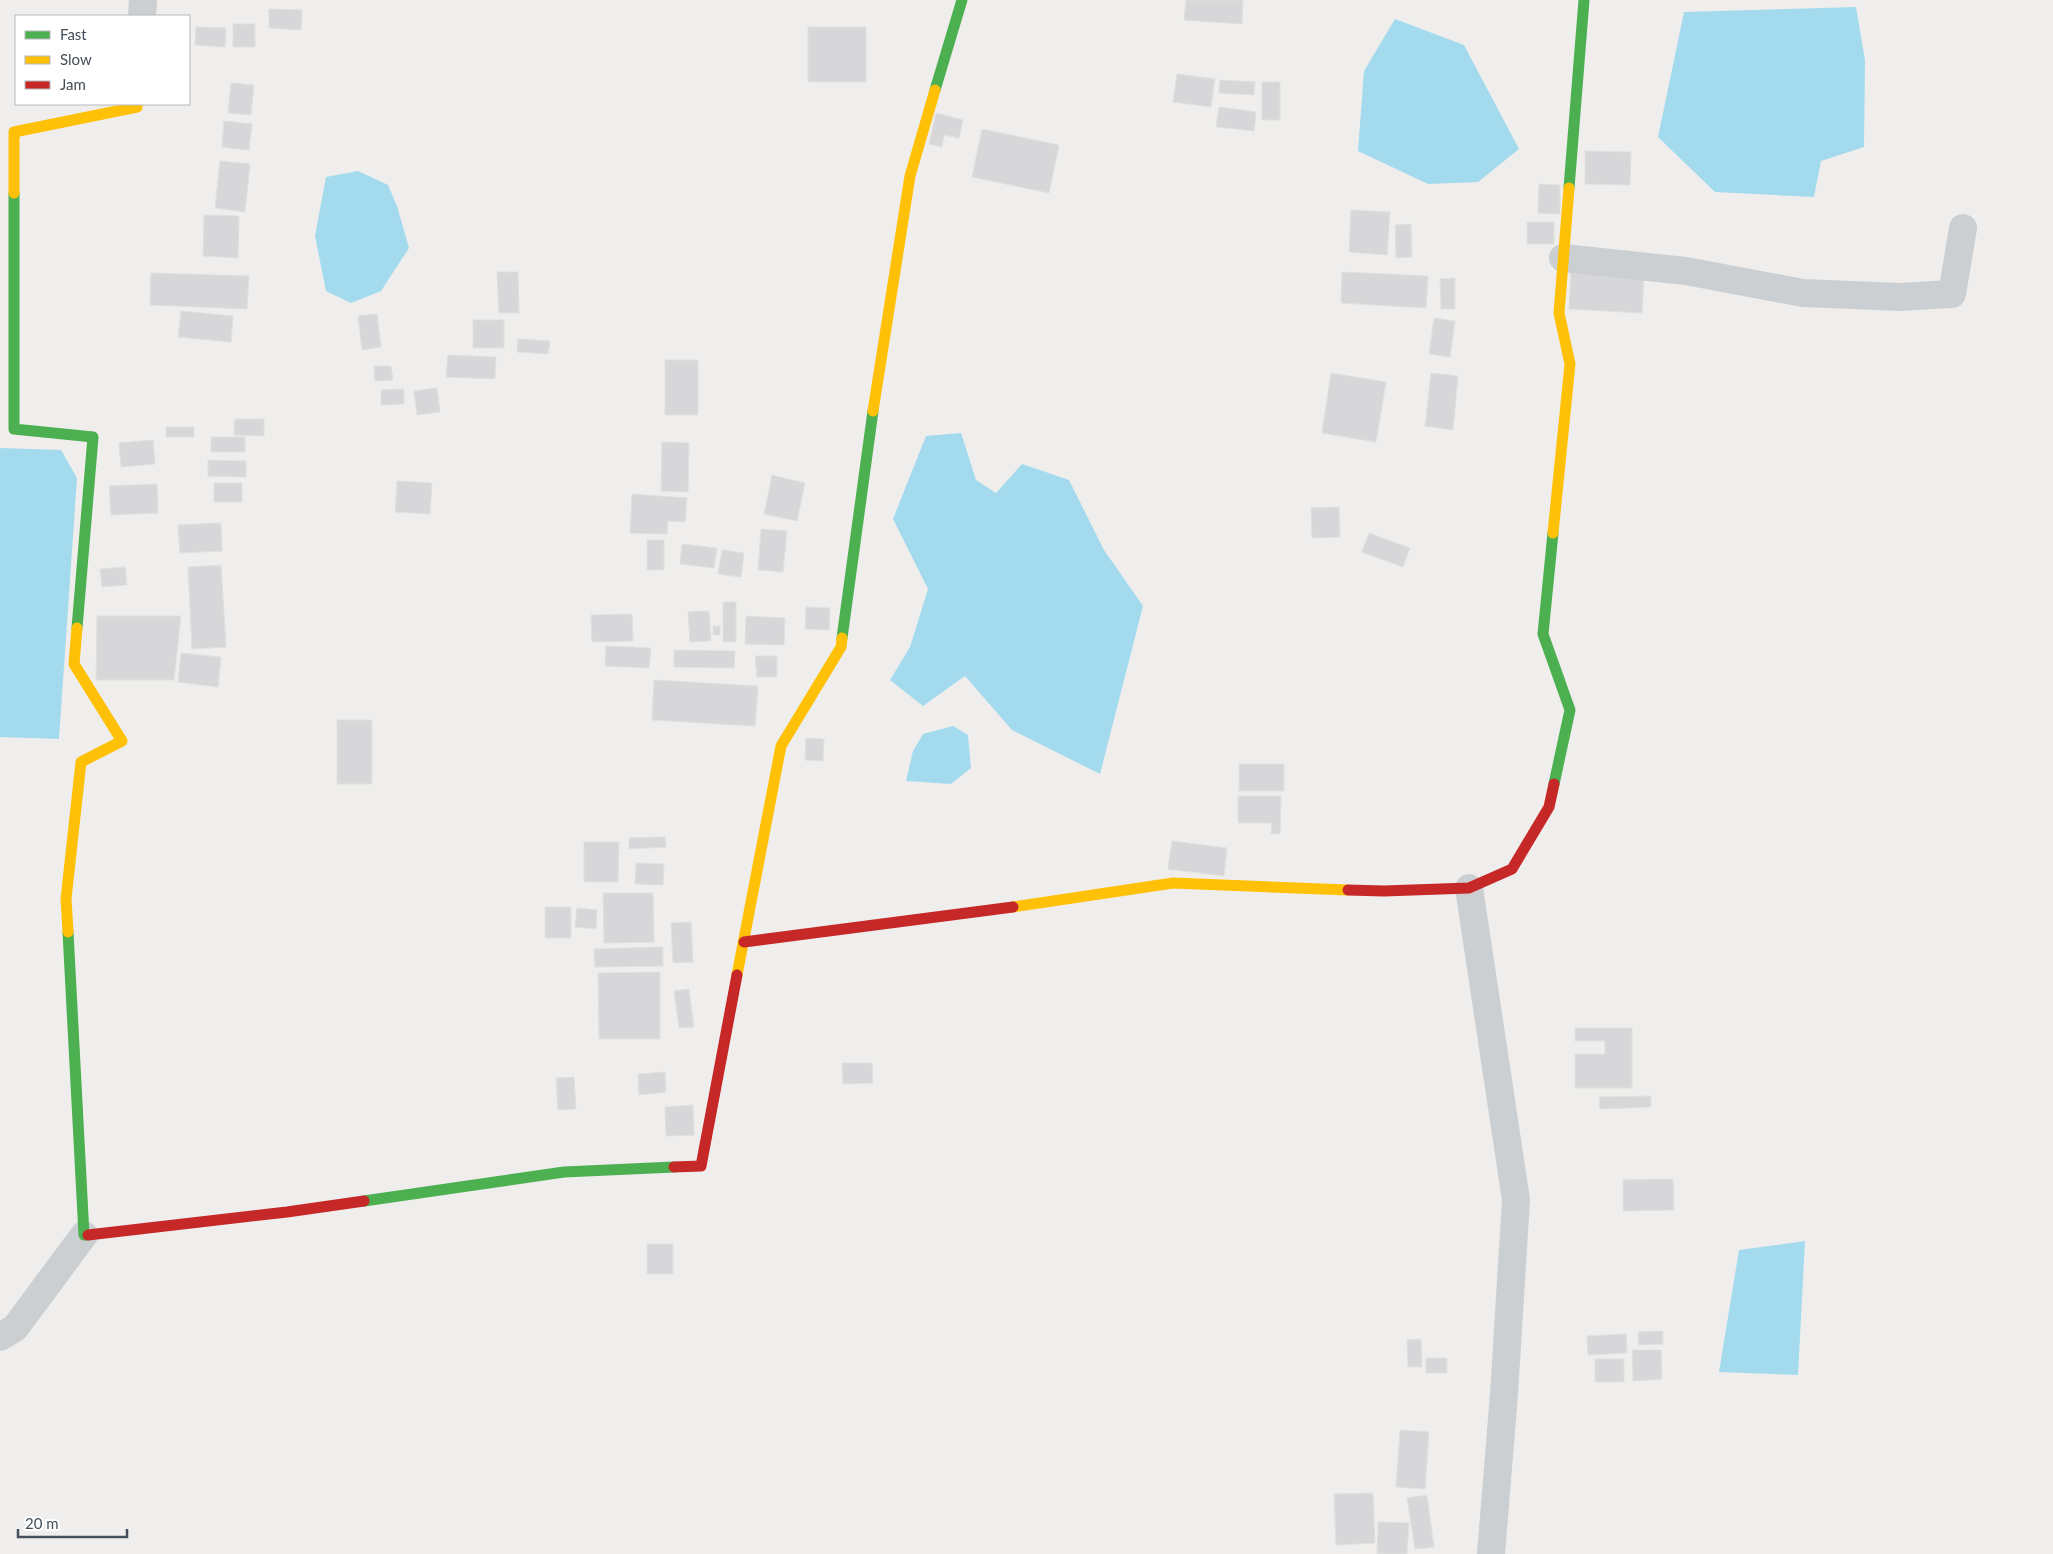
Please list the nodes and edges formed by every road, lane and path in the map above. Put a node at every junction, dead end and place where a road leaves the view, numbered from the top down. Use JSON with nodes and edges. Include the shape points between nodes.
{"nodes":[{"id":1,"x":143,"y":0,"type":"edge"},
{"id":2,"x":962,"y":0,"type":"edge"},
{"id":3,"x":1584,"y":0,"type":"edge"},
{"id":4,"x":142,"y":15,"type":"edge"},
{"id":5,"x":137,"y":105,"type":"edge"},
{"id":6,"x":1963,"y":228,"type":"dead end"},
{"id":7,"x":1563,"y":258,"type":"junction"},
{"id":8,"x":7,"y":429,"type":"edge"},
{"id":9,"x":1469,"y":888,"type":"junction"},
{"id":10,"x":744,"y":942,"type":"junction"},
{"id":11,"x":84,"y":1235,"type":"junction"},
{"id":12,"x":0,"y":1337,"type":"edge"},
{"id":13,"x":1490,"y":1554,"type":"edge"}],
"edges":[{"from":1,"to":4,"type":"street"},
{"from":2,"to":10,"type":"street","via":[[910,176],[879,370],[841,647],[781,746]]},
{"from":3,"to":7,"type":"street"},
{"from":5,"to":8,"type":"street","via":[[14,132]]},
{"from":6,"to":7,"type":"street","via":[[1952,294],[1900,297],[1803,293],[1686,271]]},
{"from":7,"to":9,"type":"street","via":[[1559,313],[1570,364],[1543,634],[1570,710],[1549,807],[1512,869]]},
{"from":8,"to":11,"type":"street","via":[[93,437],[74,664],[122,741],[81,762],[66,899]]},
{"from":9,"to":10,"type":"street","via":[[1384,891],[1173,883]]},
{"from":9,"to":13,"type":"street","via":[[1516,1200]]},
{"from":10,"to":11,"type":"street","via":[[701,1166],[564,1172],[287,1212]]},
{"from":11,"to":12,"type":"street","via":[[15,1328]]}]}
